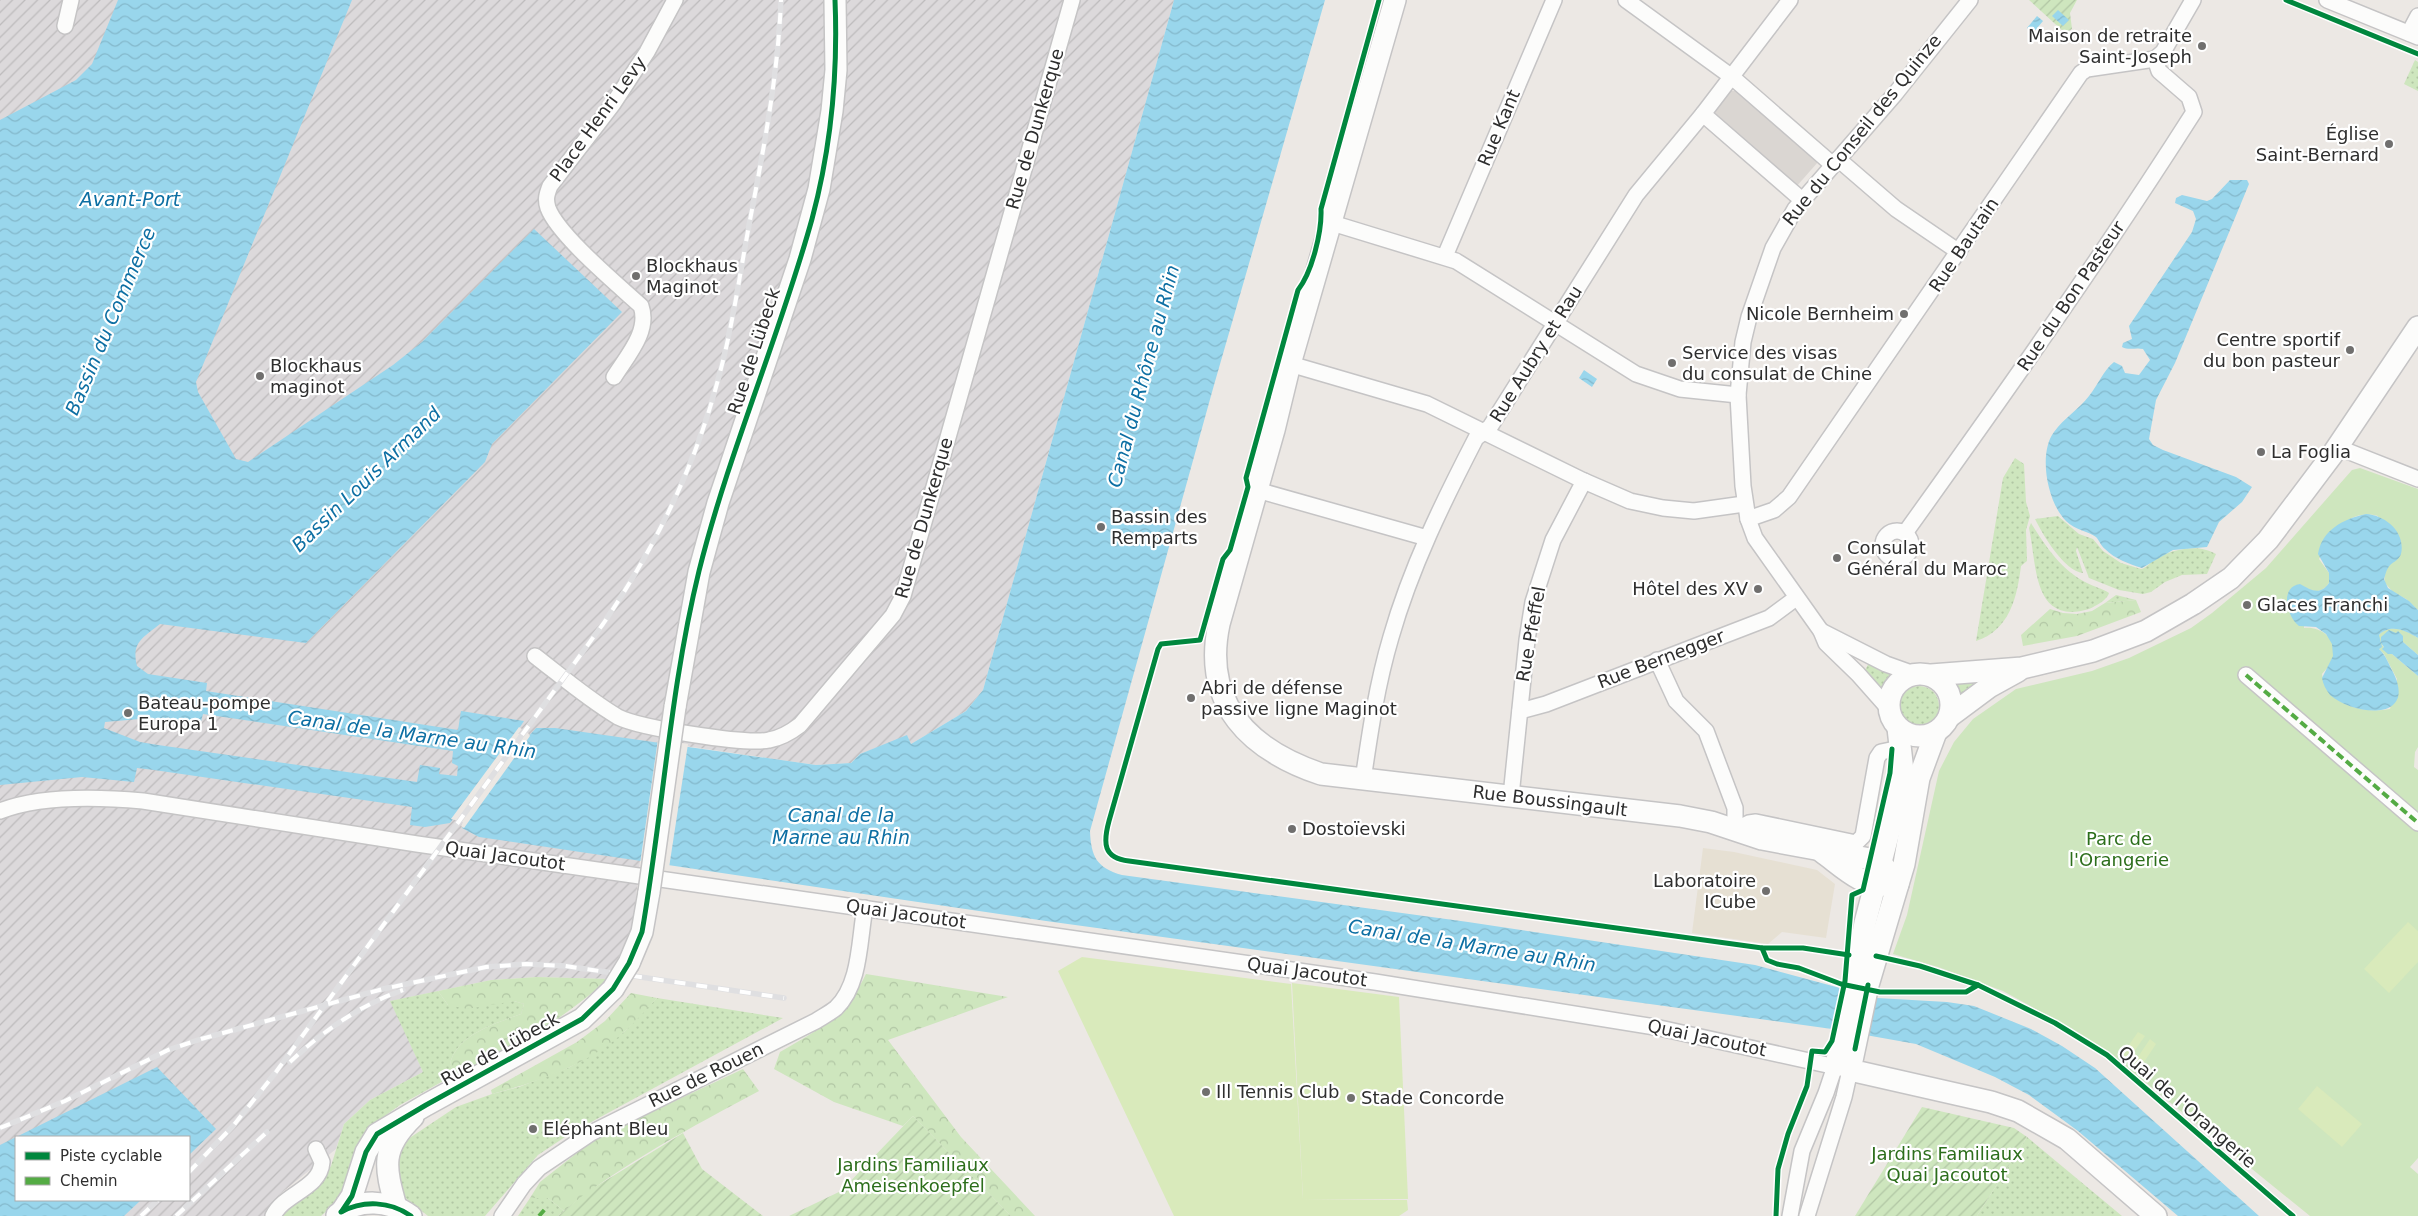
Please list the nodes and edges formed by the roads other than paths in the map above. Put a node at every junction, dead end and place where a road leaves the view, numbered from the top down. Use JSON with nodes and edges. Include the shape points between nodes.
{"nodes":[{"id":1,"x":71,"y":0,"type":"edge"},
{"id":2,"x":675,"y":0,"type":"edge"},
{"id":3,"x":835,"y":0,"type":"edge"},
{"id":4,"x":1072,"y":0,"type":"edge"},
{"id":5,"x":1395,"y":0,"type":"edge"},
{"id":6,"x":1554,"y":0,"type":"edge"},
{"id":7,"x":1626,"y":0,"type":"edge"},
{"id":8,"x":1790,"y":0,"type":"edge"},
{"id":9,"x":1970,"y":0,"type":"edge"},
{"id":10,"x":2193,"y":0,"type":"edge"},
{"id":11,"x":2327,"y":0,"type":"edge"},
{"id":12,"x":2418,"y":16,"type":"edge"},
{"id":13,"x":65,"y":26,"type":"dead end"},
{"id":14,"x":2413,"y":35,"type":"edge"},
{"id":15,"x":2155,"y":59,"type":"junction"},
{"id":16,"x":1732,"y":77,"type":"junction"},
{"id":17,"x":1703,"y":114,"type":"junction"},
{"id":18,"x":1836,"y":162,"type":"junction"},
{"id":19,"x":1802,"y":200,"type":"junction"},
{"id":20,"x":1332,"y":222,"type":"junction"},
{"id":21,"x":1959,"y":252,"type":"junction"},
{"id":22,"x":1445,"y":256,"type":"junction"},
{"id":23,"x":1556,"y":324,"type":"junction"},
{"id":24,"x":2418,"y":327,"type":"edge"},
{"id":25,"x":1290,"y":364,"type":"junction"},
{"id":26,"x":614,"y":377,"type":"dead end"},
{"id":27,"x":1738,"y":394,"type":"junction"},
{"id":28,"x":1484,"y":432,"type":"junction"},
{"id":29,"x":2336,"y":447,"type":"junction"},
{"id":30,"x":2418,"y":478,"type":"edge"},
{"id":31,"x":1584,"y":482,"type":"junction"},
{"id":32,"x":1257,"y":490,"type":"junction"},
{"id":33,"x":1746,"y":512,"type":"junction"},
{"id":34,"x":1905,"y":533,"type":"dead end"},
{"id":35,"x":1427,"y":538,"type":"junction"},
{"id":36,"x":1796,"y":598,"type":"junction"},
{"id":37,"x":1821,"y":631,"type":"junction"},
{"id":38,"x":534,"y":656,"type":"dead end"},
{"id":39,"x":1658,"y":660,"type":"junction"},
{"id":40,"x":2022,"y":668,"type":"junction"},
{"id":41,"x":1923,"y":674,"type":"junction"},
{"id":42,"x":2246,"y":675,"type":"dead end"},
{"id":43,"x":1520,"y":711,"type":"junction"},
{"id":44,"x":1950,"y":716,"type":"junction"},
{"id":45,"x":1896,"y":728,"type":"junction"},
{"id":46,"x":1936,"y":732,"type":"junction"},
{"id":47,"x":1363,"y":780,"type":"junction"},
{"id":48,"x":1511,"y":796,"type":"junction"},
{"id":49,"x":0,"y":811,"type":"edge"},
{"id":50,"x":2418,"y":822,"type":"edge"},
{"id":51,"x":1734,"y":830,"type":"junction"},
{"id":52,"x":1822,"y":852,"type":"junction"},
{"id":53,"x":1880,"y":862,"type":"junction"},
{"id":54,"x":1845,"y":868,"type":"junction"},
{"id":55,"x":1898,"y":884,"type":"junction"},
{"id":56,"x":1874,"y":886,"type":"junction"},
{"id":57,"x":865,"y":908,"type":"junction"},
{"id":58,"x":1865,"y":922,"type":"junction"},
{"id":59,"x":1861,"y":984,"type":"junction"},
{"id":60,"x":1845,"y":1058,"type":"junction"},
{"id":61,"x":426,"y":1105,"type":"junction"},
{"id":62,"x":316,"y":1149,"type":"dead end"},
{"id":63,"x":404,"y":1212,"type":"edge"},
{"id":64,"x":339,"y":1213,"type":"edge"},
{"id":65,"x":273,"y":1216,"type":"edge"},
{"id":66,"x":502,"y":1216,"type":"edge"},
{"id":67,"x":1790,"y":1216,"type":"edge"},
{"id":68,"x":1807,"y":1216,"type":"edge"},
{"id":69,"x":2156,"y":1216,"type":"edge"}],
"edges":[{"from":1,"to":13,"type":"street"},
{"from":2,"to":26,"type":"street","name":"Place Henri Levy","via":[[647,52],[613,104],[550,186],[546,197],[549,210],[563,231],[641,306],[645,316],[642,330]]},
{"from":3,"to":61,"type":"main road","name":"Rue de Lübeck","bridge":true,"via":[[835,78],[819,190],[800,259],[699,572],[675,707],[642,932],[630,963],[613,989],[582,1019]]},
{"from":4,"to":38,"type":"street","name":"Rue de Dunkerque","via":[[903,596],[893,616],[800,725],[769,740],[732,739],[635,723],[617,716]]},
{"from":5,"to":20,"type":"main road","name":"Rue Boussingault"},
{"from":6,"to":22,"type":"street","name":"Rue Kant"},
{"from":7,"to":16,"type":"street"},
{"from":8,"to":16,"type":"street","name":"Rue Aubry et Rau"},
{"from":9,"to":18,"type":"street","name":"Rue du Conseil des Quinze"},
{"from":10,"to":15,"type":"street","via":[[2163,52]]},
{"from":11,"to":14,"type":"street"},
{"from":12,"to":14,"type":"street"},
{"from":15,"to":21,"type":"street","name":"Rue Bautain","via":[[2088,69],[2081,73]]},
{"from":15,"to":34,"type":"street","name":"Rue du Bon Pasteur","via":[[2160,71],[2188,97],[2194,112],[2157,171]]},
{"from":16,"to":17,"type":"street","name":"Rue Aubry et Rau"},
{"from":16,"to":18,"type":"street"},
{"from":17,"to":19,"type":"street"},
{"from":17,"to":23,"type":"street","name":"Rue Aubry et Rau","via":[[1636,195]]},
{"from":18,"to":19,"type":"street","name":"Rue du Conseil des Quinze"},
{"from":18,"to":21,"type":"street"},
{"from":19,"to":27,"type":"street","name":"Rue du Conseil des Quinze","via":[[1782,228],[1755,294],[1743,342]]},
{"from":20,"to":22,"type":"street"},
{"from":20,"to":25,"type":"main road","name":"Rue Boussingault"},
{"from":21,"to":33,"type":"street","name":"Rue Bautain","via":[[1789,497],[1774,510]]},
{"from":22,"to":23,"type":"street"},
{"from":23,"to":27,"type":"street","via":[[1636,374],[1680,389]]},
{"from":23,"to":28,"type":"street","name":"Rue Aubry et Rau"},
{"from":24,"to":29,"type":"main road"},
{"from":25,"to":28,"type":"street","name":"Rue Bautain","via":[[1427,404]]},
{"from":25,"to":32,"type":"main road","name":"Rue Boussingault"},
{"from":27,"to":33,"type":"street","name":"Rue du Conseil des Quinze"},
{"from":28,"to":31,"type":"street","name":"Rue Bautain"},
{"from":28,"to":35,"type":"street","name":"Rue Aubry et Rau","via":[[1476,438]]},
{"from":29,"to":30,"type":"street"},
{"from":29,"to":40,"type":"main road","via":[[2268,540],[2231,578],[2146,631],[2093,651]]},
{"from":31,"to":33,"type":"street","name":"Rue Bautain","via":[[1630,501],[1662,508]]},
{"from":31,"to":43,"type":"street","name":"Rue Pfeffel","via":[[1553,540],[1533,602]]},
{"from":32,"to":35,"type":"street"},
{"from":32,"to":47,"type":"main road","name":"Rue Boussingault","via":[[1216,640],[1215,665],[1220,690],[1237,721],[1270,751],[1321,774]]},
{"from":33,"to":36,"type":"street","name":"Rue du Conseil des Quinze","via":[[1755,538]]},
{"from":35,"to":47,"type":"street","name":"Rue Aubry et Rau","via":[[1387,652],[1375,701]]},
{"from":36,"to":37,"type":"street","name":"Rue du Conseil des Quinze"},
{"from":36,"to":39,"type":"street","name":"Rue Bernegger","via":[[1769,618]]},
{"from":37,"to":41,"type":"street","name":"Rue du Conseil des Quinze","via":[[1880,662]]},
{"from":37,"to":45,"type":"street","name":"Rue du Conseil des Quinze","via":[[1826,643],[1858,674]]},
{"from":39,"to":43,"type":"street","name":"Rue Bernegger"},
{"from":39,"to":51,"type":"street","via":[[1676,701],[1706,732],[1735,808]]},
{"from":40,"to":41,"type":"main road"},
{"from":40,"to":44,"type":"main road"},
{"from":41,"to":44,"type":"main road","via":[[1946,686],[1952,702]]},
{"from":41,"to":45,"type":"main road","via":[[1901,680],[1891,692]]},
{"from":42,"to":50,"type":"street"},
{"from":43,"to":48,"type":"street","name":"Rue Pfeffel"},
{"from":44,"to":46,"type":"main road"},
{"from":45,"to":46,"type":"main road","via":[[1909,735],[1923,736]]},
{"from":45,"to":51,"type":"street","via":[[1877,758],[1863,836],[1856,843],[1756,822]]},
{"from":45,"to":53,"type":"main road","via":[[1902,782]]},
{"from":46,"to":55,"type":"main road","via":[[1919,778]]},
{"from":47,"to":48,"type":"main road","name":"Rue Boussingault"},
{"from":48,"to":51,"type":"main road","name":"Rue Boussingault","via":[[1680,816]]},
{"from":49,"to":57,"type":"street","name":"Quai Jacoutot","via":[[55,800],[143,802]]},
{"from":51,"to":52,"type":"main road","name":"Rue Boussingault"},
{"from":52,"to":53,"type":"main road","name":"Rue Boussingault","via":[[1838,852]]},
{"from":52,"to":54,"type":"main road","name":"Rue Boussingault"},
{"from":53,"to":55,"type":"main road"},
{"from":53,"to":56,"type":"main road"},
{"from":54,"to":56,"type":"main road","name":"Rue Boussingault","via":[[1864,883]]},
{"from":54,"to":58,"type":"main road","name":"Rue Boussingault","via":[[1857,893]]},
{"from":55,"to":56,"type":"main road"},
{"from":55,"to":59,"type":"main road"},
{"from":56,"to":58,"type":"main road"},
{"from":57,"to":60,"type":"street","name":"Quai Jacoutot","via":[[1375,982]]},
{"from":57,"to":66,"type":"street","name":"Rue de Rouen","via":[[850,986],[836,1008],[584,1138],[539,1168]]},
{"from":58,"to":59,"type":"main road"},
{"from":59,"to":60,"type":"main road"},
{"from":60,"to":67,"type":"street","via":[[1826,1093],[1802,1151]]},
{"from":60,"to":68,"type":"street","via":[[1844,1097]]},
{"from":60,"to":69,"type":"main road","name":"Quai Jacoutot","via":[[2018,1111],[2067,1139]]},
{"from":61,"to":63,"type":"main road","via":[[406,1124],[390,1150],[388,1175]]},
{"from":61,"to":64,"type":"main road","name":"Rue de Lübeck","via":[[377,1134],[366,1152],[352,1196]]},
{"from":62,"to":65,"type":"street","via":[[322,1162],[318,1175],[283,1202]]},
{"from":63,"to":64,"type":"main road","via":[[382,1204],[367,1203]]}]}
